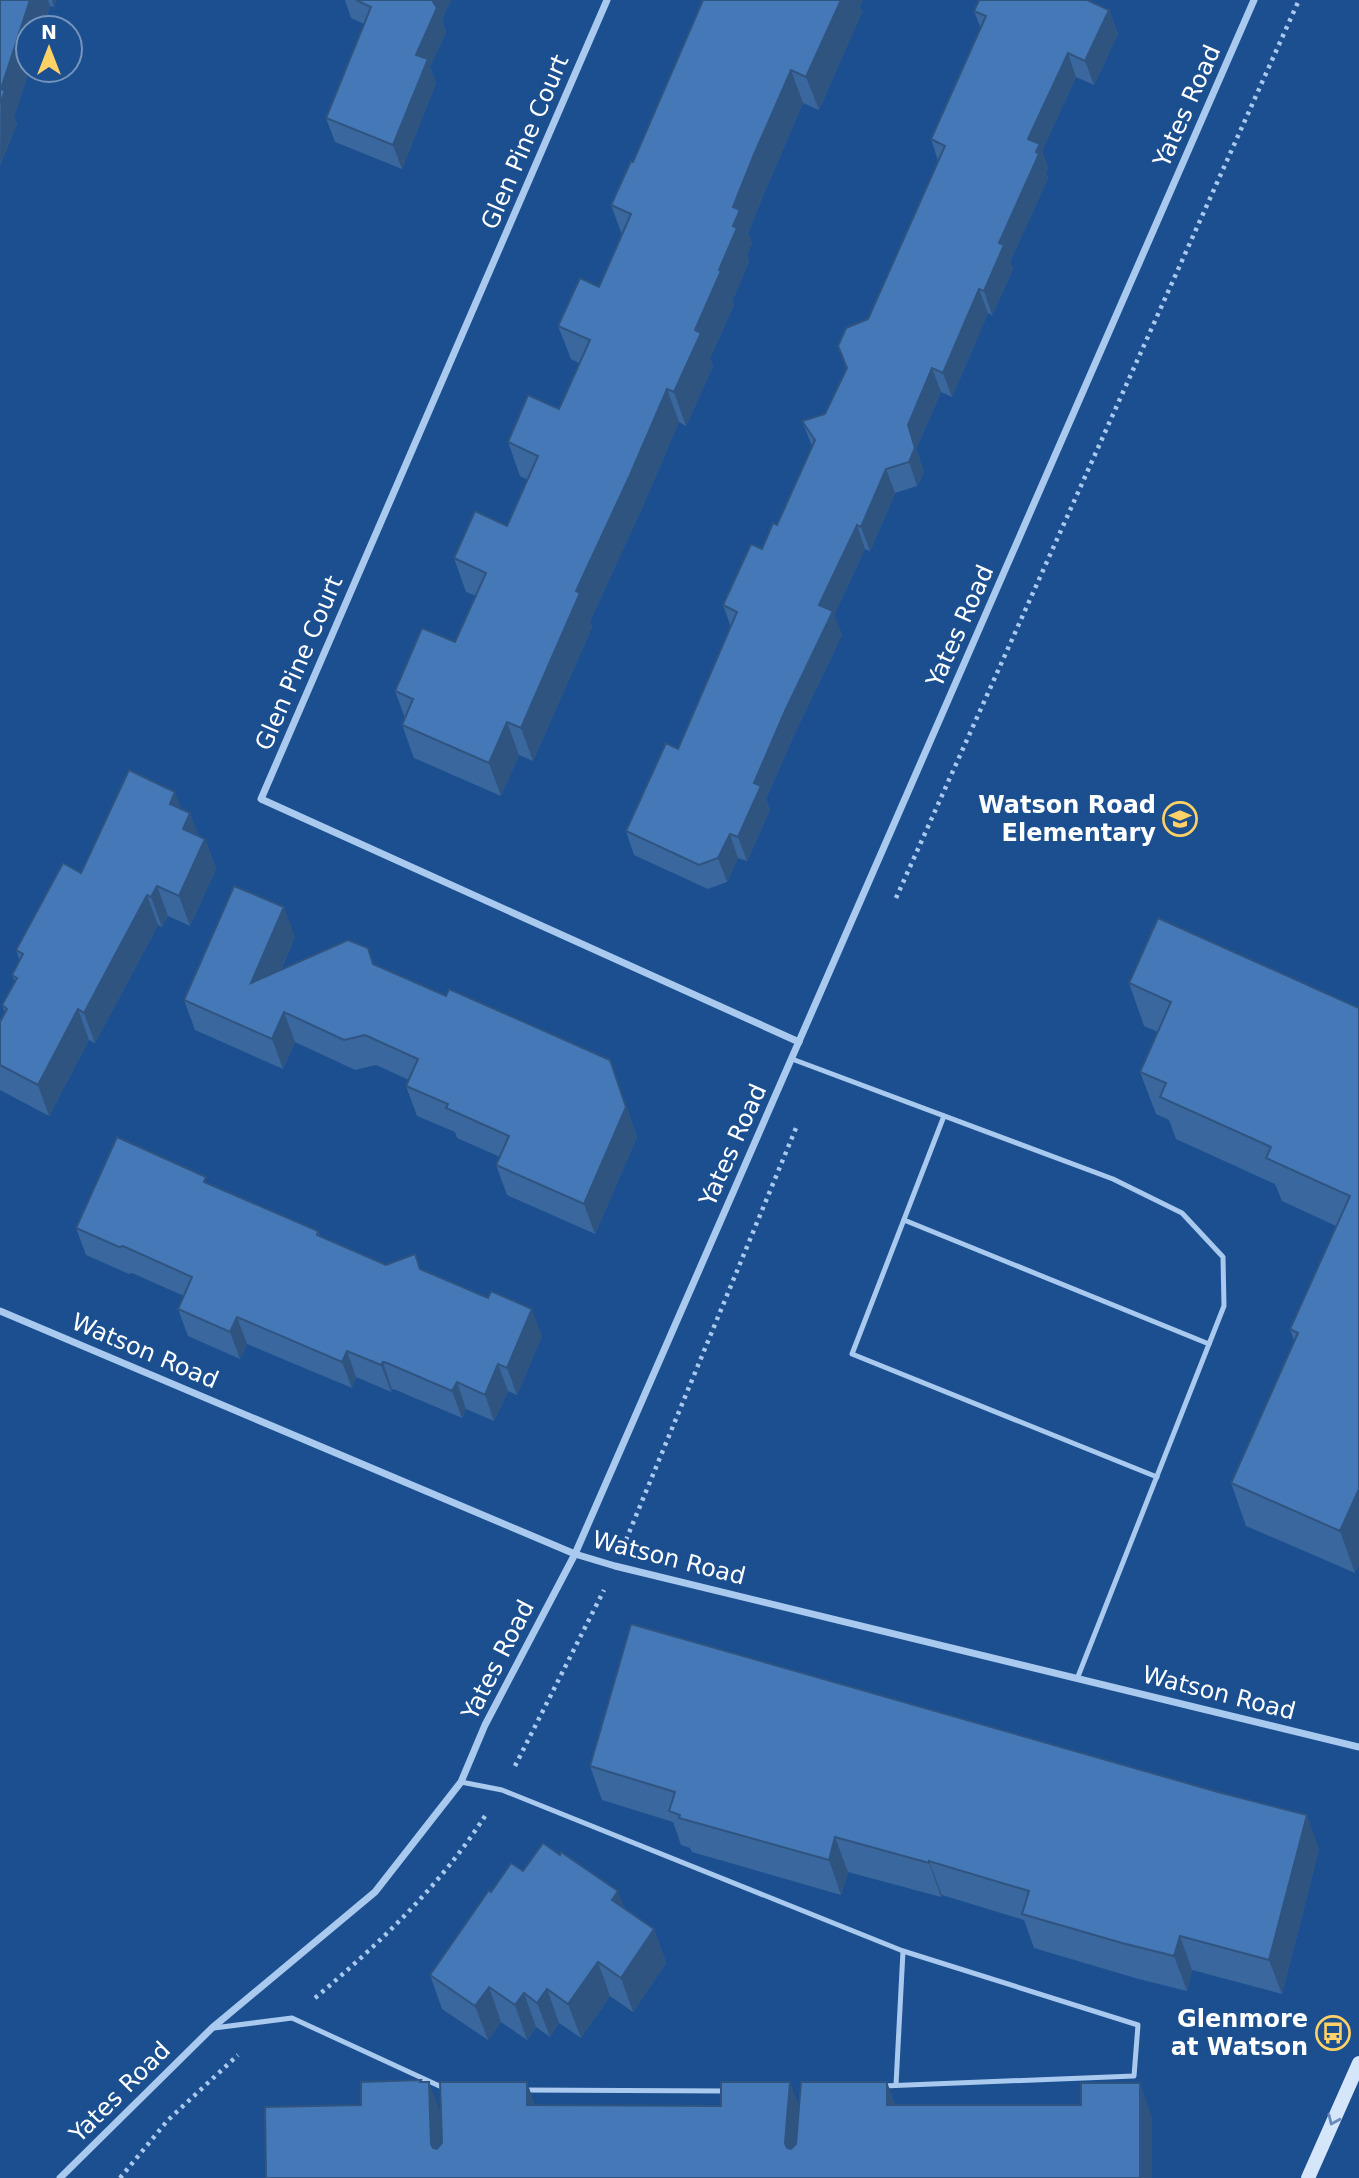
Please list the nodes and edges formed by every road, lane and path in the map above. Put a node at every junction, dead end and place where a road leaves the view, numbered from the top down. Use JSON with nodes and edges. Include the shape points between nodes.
{"nodes":[{"id":1,"x":607,"y":0,"type":"edge"},
{"id":2,"x":1254,"y":0,"type":"edge"},
{"id":3,"x":799,"y":1042,"type":"junction"},
{"id":4,"x":792,"y":1059,"type":"junction"},
{"id":5,"x":944,"y":1115,"type":"junction"},
{"id":6,"x":904,"y":1220,"type":"junction"},
{"id":7,"x":0,"y":1311,"type":"edge"},
{"id":8,"x":1209,"y":1344,"type":"junction"},
{"id":9,"x":1157,"y":1477,"type":"junction"},
{"id":10,"x":575,"y":1554,"type":"junction"},
{"id":11,"x":1077,"y":1679,"type":"junction"},
{"id":12,"x":1359,"y":1747,"type":"edge"},
{"id":13,"x":461,"y":1782,"type":"junction"},
{"id":14,"x":903,"y":1951,"type":"junction"},
{"id":15,"x":212,"y":2028,"type":"junction"},
{"id":16,"x":1359,"y":2063,"type":"edge"},
{"id":17,"x":895,"y":2085,"type":"junction"},
{"id":18,"x":871,"y":2087,"type":"edge"},
{"id":19,"x":446,"y":2089,"type":"junction"},
{"id":20,"x":460,"y":2090,"type":"edge"},
{"id":21,"x":514,"y":2090,"type":"edge"},
{"id":22,"x":730,"y":2091,"type":"edge"},
{"id":23,"x":447,"y":2102,"type":"edge"},
{"id":24,"x":60,"y":2178,"type":"edge"},
{"id":25,"x":1308,"y":2178,"type":"edge"}],
"edges":[{"from":1,"to":3,"type":"street","name":"Glen Pine Court","via":[[261,799]]},
{"from":2,"to":3,"type":"street","name":"Yates Road"},
{"from":3,"to":4,"type":"street","name":"Yates Road"},
{"from":4,"to":5,"type":"lane"},
{"from":4,"to":10,"type":"street","name":"Yates Road"},
{"from":5,"to":6,"type":"lane"},
{"from":5,"to":8,"type":"lane","via":[[1114,1179],[1182,1213],[1223,1257],[1224,1306]]},
{"from":6,"to":8,"type":"lane"},
{"from":6,"to":9,"type":"lane","via":[[852,1354]]},
{"from":7,"to":10,"type":"street","name":"Watson Road"},
{"from":8,"to":9,"type":"lane"},
{"from":9,"to":11,"type":"lane"},
{"from":10,"to":11,"type":"street","name":"Watson Road"},
{"from":10,"to":13,"type":"street","name":"Yates Road","via":[[485,1725]]},
{"from":11,"to":12,"type":"street","name":"Watson Road"},
{"from":13,"to":14,"type":"lane","via":[[502,1790]]},
{"from":13,"to":15,"type":"street","name":"Yates Road","via":[[375,1892]]},
{"from":14,"to":17,"type":"lane"},
{"from":14,"to":17,"type":"lane","via":[[1138,2025],[1134,2076]]},
{"from":15,"to":19,"type":"lane","via":[[292,2018]]},
{"from":15,"to":24,"type":"street","name":"Yates Road"},
{"from":16,"to":25,"type":"main road","one_way":true},
{"from":17,"to":18,"type":"lane"},
{"from":19,"to":20,"type":"lane"},
{"from":19,"to":23,"type":"lane"},
{"from":21,"to":22,"type":"lane"}]}
